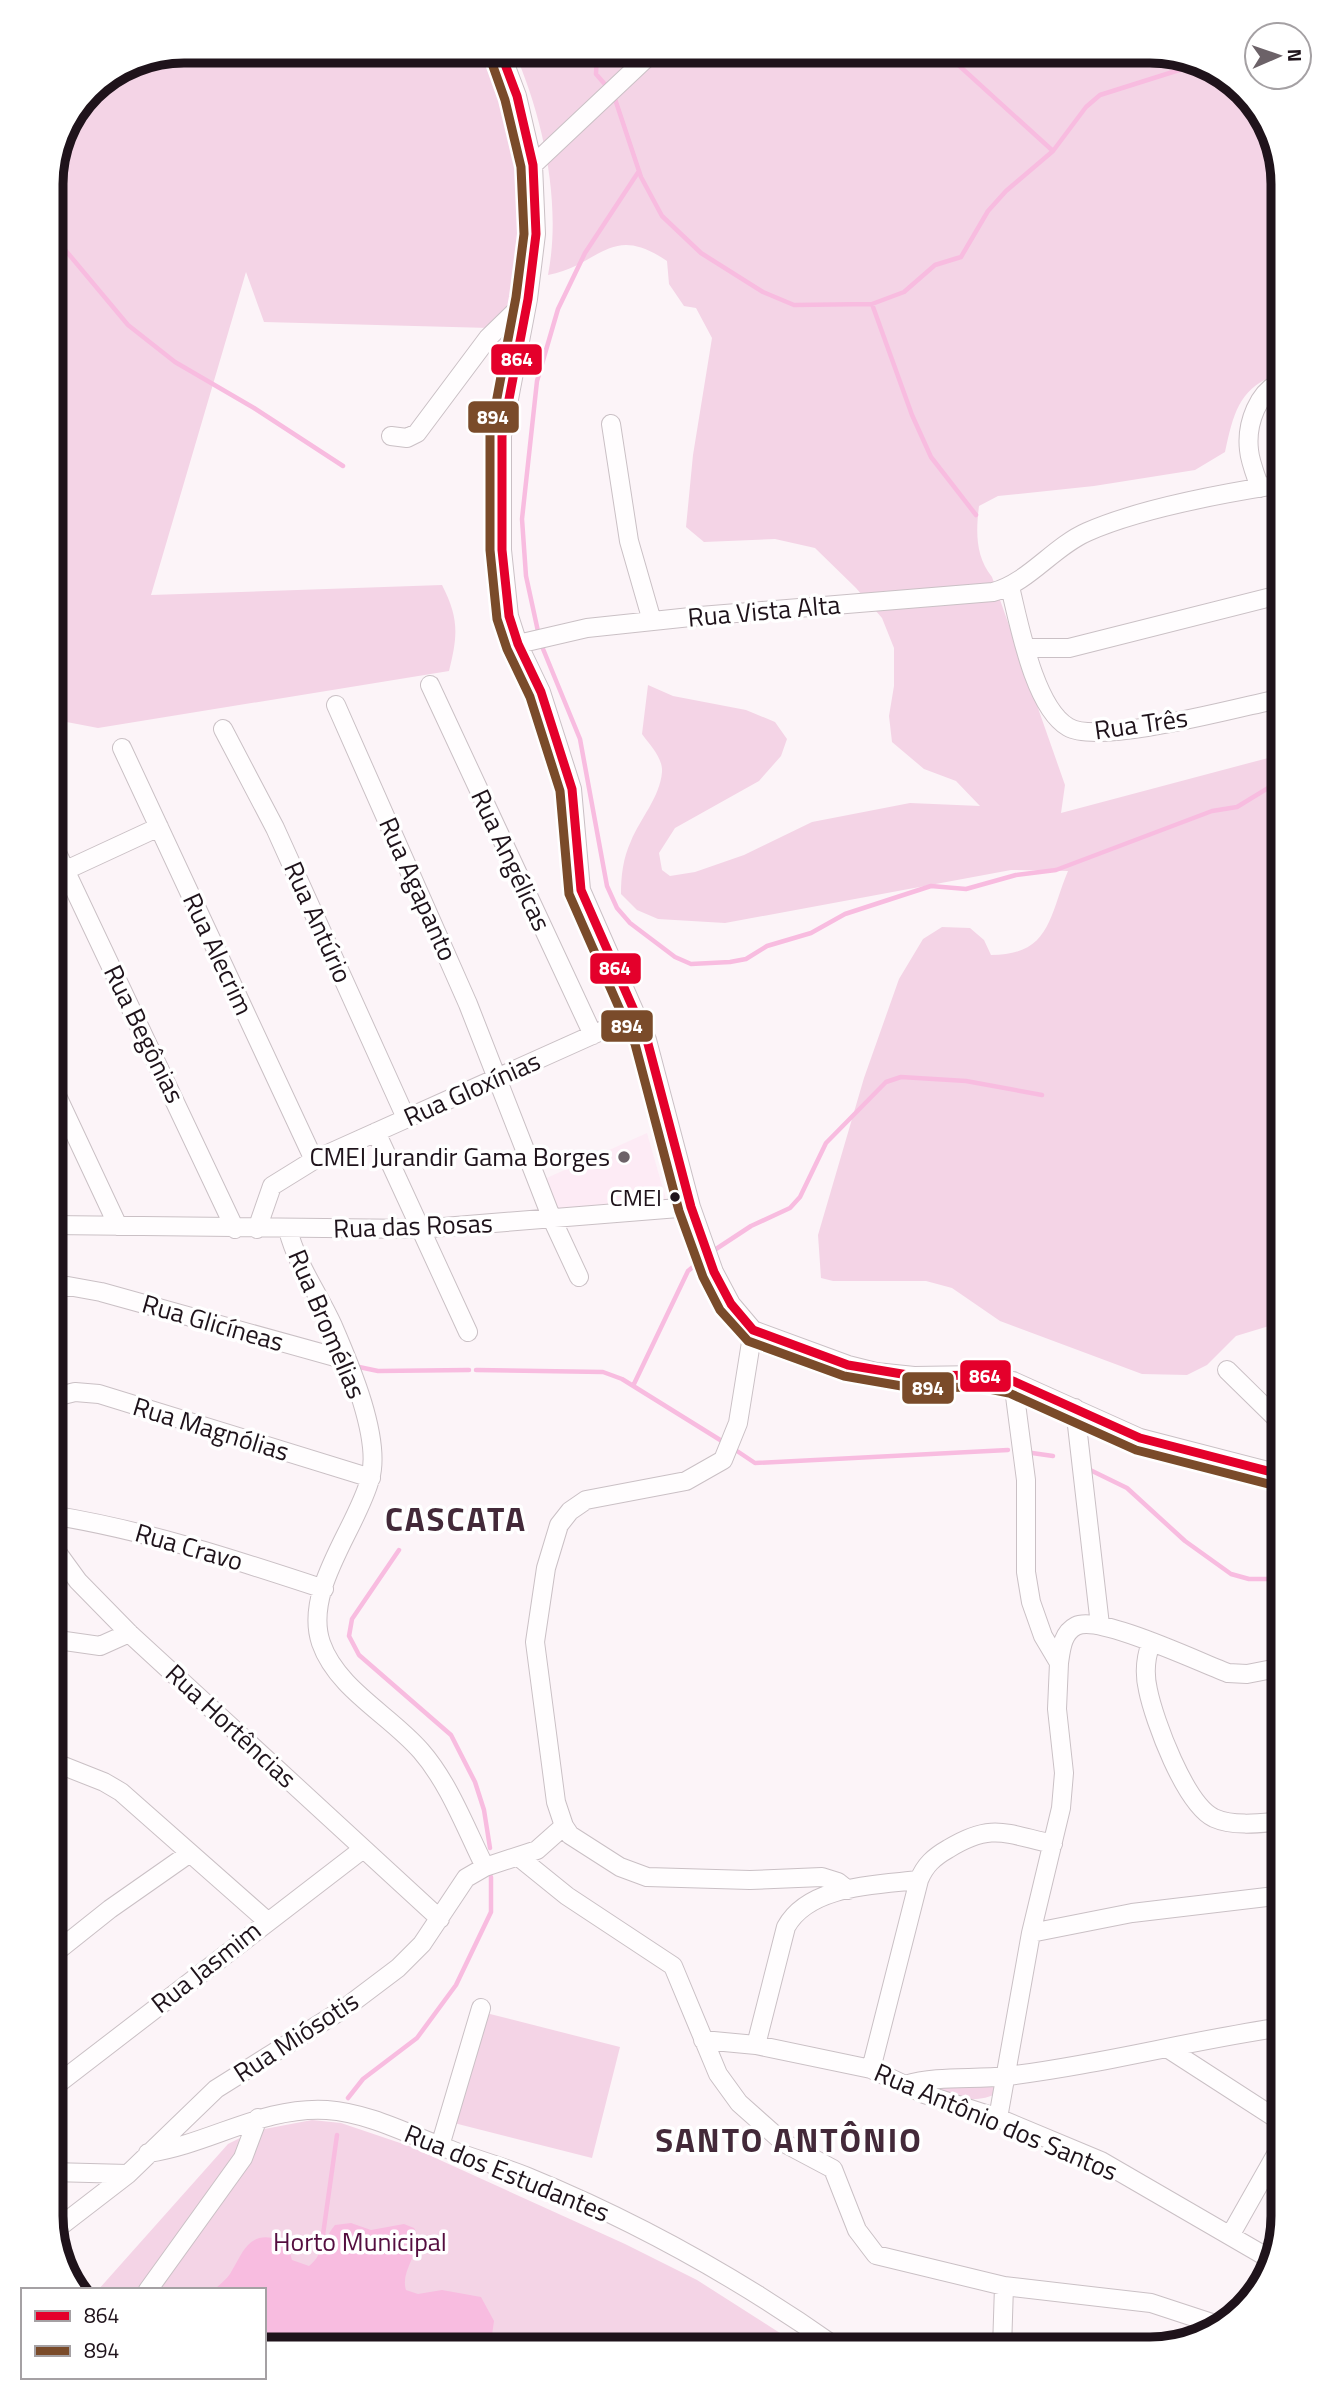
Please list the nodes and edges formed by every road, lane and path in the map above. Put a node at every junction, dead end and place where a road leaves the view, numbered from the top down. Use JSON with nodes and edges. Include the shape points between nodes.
{"nodes":[{"id":1,"x":505,"y":63,"type":"edge"},
{"id":2,"x":641,"y":63,"type":"edge"},
{"id":3,"x":533,"y":165,"type":"junction"},
{"id":4,"x":528,"y":299,"type":"junction"},
{"id":5,"x":1271,"y":390,"type":"edge"},
{"id":6,"x":611,"y":424,"type":"dead end"},
{"id":7,"x":391,"y":436,"type":"dead end"},
{"id":8,"x":1271,"y":486,"type":"edge"},
{"id":9,"x":1260,"y":488,"type":"junction"},
{"id":10,"x":1010,"y":586,"type":"junction"},
{"id":11,"x":1271,"y":597,"type":"edge"},
{"id":12,"x":652,"y":621,"type":"junction"},
{"id":13,"x":518,"y":644,"type":"junction"},
{"id":14,"x":1026,"y":648,"type":"junction"},
{"id":15,"x":430,"y":685,"type":"dead end"},
{"id":16,"x":1271,"y":700,"type":"edge"},
{"id":17,"x":336,"y":705,"type":"dead end"},
{"id":18,"x":223,"y":729,"type":"dead end"},
{"id":19,"x":122,"y":748,"type":"dead end"},
{"id":20,"x":159,"y":827,"type":"junction"},
{"id":21,"x":63,"y":872,"type":"edge"},
{"id":22,"x":63,"y":884,"type":"edge"},
{"id":23,"x":637,"y":1015,"type":"junction"},
{"id":24,"x":593,"y":1035,"type":"junction"},
{"id":25,"x":496,"y":1076,"type":"junction"},
{"id":26,"x":63,"y":1109,"type":"edge"},
{"id":27,"x":406,"y":1118,"type":"junction"},
{"id":28,"x":376,"y":1132,"type":"junction"},
{"id":29,"x":314,"y":1160,"type":"junction"},
{"id":30,"x":272,"y":1185,"type":"joint"},
{"id":31,"x":691,"y":1208,"type":"junction"},
{"id":32,"x":552,"y":1219,"type":"junction"},
{"id":33,"x":63,"y":1225,"type":"edge"},
{"id":34,"x":118,"y":1226,"type":"junction"},
{"id":35,"x":235,"y":1229,"type":"junction"},
{"id":36,"x":257,"y":1229,"type":"junction"},
{"id":37,"x":419,"y":1229,"type":"junction"},
{"id":38,"x":288,"y":1230,"type":"junction"},
{"id":39,"x":579,"y":1277,"type":"dead end"},
{"id":40,"x":63,"y":1287,"type":"edge"},
{"id":41,"x":753,"y":1330,"type":"junction"},
{"id":42,"x":468,"y":1332,"type":"dead end"},
{"id":43,"x":346,"y":1360,"type":"junction"},
{"id":44,"x":1227,"y":1370,"type":"dead end"},
{"id":45,"x":1013,"y":1381,"type":"junction"},
{"id":46,"x":63,"y":1395,"type":"edge"},
{"id":47,"x":1074,"y":1408,"type":"junction"},
{"id":48,"x":1271,"y":1413,"type":"edge"},
{"id":49,"x":1271,"y":1472,"type":"edge"},
{"id":50,"x":371,"y":1478,"type":"junction"},
{"id":51,"x":63,"y":1518,"type":"edge"},
{"id":52,"x":63,"y":1562,"type":"edge"},
{"id":53,"x":324,"y":1589,"type":"junction"},
{"id":54,"x":1100,"y":1625,"type":"junction"},
{"id":55,"x":129,"y":1633,"type":"junction"},
{"id":56,"x":63,"y":1641,"type":"edge"},
{"id":57,"x":1151,"y":1643,"type":"junction"},
{"id":58,"x":1059,"y":1663,"type":"junction"},
{"id":59,"x":1271,"y":1669,"type":"edge"},
{"id":60,"x":63,"y":1766,"type":"edge"},
{"id":61,"x":1271,"y":1821,"type":"edge"},
{"id":62,"x":564,"y":1826,"type":"junction"},
{"id":63,"x":1053,"y":1844,"type":"junction"},
{"id":64,"x":363,"y":1849,"type":"junction"},
{"id":65,"x":190,"y":1853,"type":"junction"},
{"id":66,"x":520,"y":1858,"type":"junction"},
{"id":67,"x":485,"y":1867,"type":"junction"},
{"id":68,"x":919,"y":1880,"type":"junction"},
{"id":69,"x":848,"y":1891,"type":"junction"},
{"id":70,"x":1271,"y":1896,"type":"edge"},
{"id":71,"x":440,"y":1919,"type":"junction"},
{"id":72,"x":266,"y":1920,"type":"junction"},
{"id":73,"x":1031,"y":1933,"type":"junction"},
{"id":74,"x":63,"y":1946,"type":"edge"},
{"id":75,"x":481,"y":2008,"type":"dead end"},
{"id":76,"x":1271,"y":2029,"type":"edge"},
{"id":77,"x":703,"y":2040,"type":"junction"},
{"id":78,"x":756,"y":2045,"type":"junction"},
{"id":79,"x":1167,"y":2048,"type":"junction"},
{"id":80,"x":871,"y":2069,"type":"junction"},
{"id":81,"x":1006,"y":2076,"type":"junction"},
{"id":82,"x":63,"y":2080,"type":"edge"},
{"id":83,"x":905,"y":2085,"type":"junction"},
{"id":84,"x":1271,"y":2115,"type":"edge"},
{"id":85,"x":258,"y":2118,"type":"junction"},
{"id":86,"x":998,"y":2118,"type":"junction"},
{"id":87,"x":440,"y":2146,"type":"junction"},
{"id":88,"x":148,"y":2153,"type":"junction"},
{"id":89,"x":1271,"y":2163,"type":"edge"},
{"id":90,"x":63,"y":2172,"type":"edge"},
{"id":91,"x":128,"y":2174,"type":"junction"},
{"id":92,"x":64,"y":2224,"type":"edge"},
{"id":93,"x":1231,"y":2234,"type":"junction"},
{"id":94,"x":1264,"y":2255,"type":"edge"},
{"id":95,"x":1004,"y":2286,"type":"junction"},
{"id":96,"x":149,"y":2288,"type":"edge"},
{"id":97,"x":1209,"y":2322,"type":"edge"},
{"id":98,"x":820,"y":2337,"type":"edge"},
{"id":99,"x":1002,"y":2337,"type":"edge"}],
"edges":[{"from":1,"to":3,"type":"street"},
{"from":2,"to":3,"type":"street"},
{"from":3,"to":4,"type":"street","via":[[536,234]]},
{"from":4,"to":7,"type":"street","via":[[488,338],[417,433],[407,438]]},
{"from":4,"to":13,"type":"street","via":[[502,436],[500,495],[504,582]]},
{"from":5,"to":9,"type":"street","via":[[1262,396],[1251,425],[1249,450]]},
{"from":6,"to":12,"type":"street","via":[[629,541]]},
{"from":8,"to":9,"type":"street"},
{"from":9,"to":10,"type":"street","via":[[1115,521],[1062,546]]},
{"from":10,"to":12,"type":"street","name":"Rua Vista Alta","via":[[993,592]]},
{"from":10,"to":14,"type":"street","name":"Rua Três"},
{"from":11,"to":14,"type":"street","via":[[1069,648]]},
{"from":12,"to":13,"type":"street","name":"Rua Vista Alta","via":[[587,628]]},
{"from":13,"to":23,"type":"street","via":[[541,692],[572,789],[581,890]]},
{"from":14,"to":16,"type":"street","name":"Rua Três","via":[[1037,681],[1058,718],[1079,732],[1118,732]]},
{"from":15,"to":24,"type":"street","name":"Rua Angélicas"},
{"from":17,"to":25,"type":"street","name":"Rua Agapanto"},
{"from":18,"to":27,"type":"street","name":"Rua Antúrio","via":[[275,828]]},
{"from":19,"to":20,"type":"street","name":"Rua Alecrim"},
{"from":20,"to":21,"type":"street"},
{"from":20,"to":29,"type":"street","name":"Rua Alecrim"},
{"from":22,"to":35,"type":"street","name":"Rua Begônias"},
{"from":23,"to":24,"type":"street","name":"Rua Gloxínias"},
{"from":23,"to":31,"type":"street"},
{"from":24,"to":25,"type":"street","name":"Rua Gloxínias"},
{"from":25,"to":27,"type":"street","name":"Rua Gloxínias"},
{"from":25,"to":32,"type":"street","name":"Rua Agapanto"},
{"from":26,"to":34,"type":"street"},
{"from":27,"to":28,"type":"street","name":"Rua Gloxínias"},
{"from":28,"to":29,"type":"street","name":"Rua Gloxínias"},
{"from":28,"to":37,"type":"street"},
{"from":29,"to":30,"type":"street","name":"Rua Gloxínias"},
{"from":30,"to":36,"type":"street","name":"Rua Bromélias"},
{"from":31,"to":32,"type":"street","name":"Rua das Rosas"},
{"from":31,"to":41,"type":"street","via":[[714,1272],[731,1304]]},
{"from":32,"to":37,"type":"street","name":"Rua das Rosas"},
{"from":32,"to":39,"type":"street","name":"Rua Agapanto"},
{"from":33,"to":34,"type":"street","name":"Rua das Rosas"},
{"from":34,"to":35,"type":"street","name":"Rua das Rosas"},
{"from":35,"to":36,"type":"street","name":"Rua das Rosas"},
{"from":36,"to":38,"type":"street","name":"Rua das Rosas"},
{"from":37,"to":38,"type":"street","name":"Rua das Rosas"},
{"from":37,"to":42,"type":"street"},
{"from":38,"to":43,"type":"street","name":"Rua Bromélias","via":[[294,1254]]},
{"from":40,"to":43,"type":"street","name":"Rua Glicíneas","via":[[80,1287]]},
{"from":41,"to":45,"type":"street","via":[[876,1372],[980,1375]]},
{"from":41,"to":62,"type":"street","via":[[738,1423],[723,1460],[686,1481],[586,1500],[559,1525],[546,1568],[535,1642],[556,1802]]},
{"from":43,"to":50,"type":"street","name":"Rua Bromélias","via":[[372,1444]]},
{"from":44,"to":48,"type":"street"},
{"from":45,"to":47,"type":"street"},
{"from":45,"to":58,"type":"street","via":[[1026,1480],[1026,1572],[1035,1614]]},
{"from":46,"to":50,"type":"street","name":"Rua Magnólias","via":[[99,1394]]},
{"from":47,"to":49,"type":"street","via":[[1140,1438]]},
{"from":47,"to":54,"type":"street"},
{"from":50,"to":53,"type":"street","name":"Rua Bromélias"},
{"from":51,"to":53,"type":"street","name":"Rua Cravo","via":[[161,1536]]},
{"from":52,"to":55,"type":"street","name":"Rua Hortências"},
{"from":53,"to":67,"type":"street","name":"Rua Bromélias","via":[[317,1627],[325,1653],[344,1679],[429,1760]]},
{"from":54,"to":57,"type":"street"},
{"from":54,"to":58,"type":"street","via":[[1082,1624],[1068,1632]]},
{"from":55,"to":56,"type":"street","via":[[100,1646]]},
{"from":55,"to":64,"type":"street","name":"Rua Hortências"},
{"from":57,"to":59,"type":"street","via":[[1228,1673]]},
{"from":57,"to":61,"type":"street","via":[[1145,1661],[1153,1712],[1187,1787],[1212,1817]]},
{"from":58,"to":63,"type":"street","via":[[1063,1784]]},
{"from":60,"to":65,"type":"street","via":[[121,1792]]},
{"from":62,"to":66,"type":"street","via":[[550,1842]]},
{"from":62,"to":69,"type":"street","via":[[570,1835],[620,1867],[647,1877],[822,1877]]},
{"from":63,"to":68,"type":"street","via":[[982,1832],[937,1856]]},
{"from":63,"to":73,"type":"street"},
{"from":64,"to":71,"type":"street","name":"Rua Hortências"},
{"from":64,"to":72,"type":"street","name":"Rua Jasmim"},
{"from":65,"to":72,"type":"street"},
{"from":65,"to":74,"type":"street"},
{"from":66,"to":67,"type":"street"},
{"from":66,"to":77,"type":"street","via":[[567,1896],[673,1966]]},
{"from":67,"to":71,"type":"street","via":[[466,1878]]},
{"from":68,"to":69,"type":"street"},
{"from":68,"to":80,"type":"street"},
{"from":69,"to":78,"type":"street","via":[[817,1899],[792,1915]]},
{"from":70,"to":73,"type":"street","via":[[1132,1913]]},
{"from":71,"to":88,"type":"street","name":"Rua Miósotis","via":[[398,1968],[345,2008],[216,2089]]},
{"from":72,"to":82,"type":"street","name":"Rua Jasmim"},
{"from":73,"to":81,"type":"street"},
{"from":75,"to":87,"type":"street"},
{"from":76,"to":79,"type":"street"},
{"from":77,"to":78,"type":"street","name":"Rua Antônio dos Santos"},
{"from":77,"to":95,"type":"street","via":[[718,2074],[739,2104],[784,2143],[833,2169],[857,2230],[876,2255]]},
{"from":78,"to":80,"type":"street","name":"Rua Antônio dos Santos"},
{"from":79,"to":81,"type":"street"},
{"from":79,"to":84,"type":"street"},
{"from":80,"to":83,"type":"street","name":"Rua Antônio dos Santos"},
{"from":81,"to":83,"type":"street","via":[[936,2078]]},
{"from":81,"to":86,"type":"street"},
{"from":83,"to":86,"type":"street","name":"Rua Antônio dos Santos"},
{"from":85,"to":87,"type":"street","name":"Rua dos Estudantes","via":[[329,2110],[379,2122]]},
{"from":85,"to":88,"type":"street","name":"Rua dos Estudantes","via":[[187,2146]]},
{"from":85,"to":96,"type":"street","via":[[243,2158]]},
{"from":86,"to":93,"type":"street","name":"Rua Antônio dos Santos","via":[[1101,2161]]},
{"from":87,"to":98,"type":"street","name":"Rua dos Estudantes","via":[[527,2177],[671,2244]]},
{"from":88,"to":91,"type":"street","name":"Rua Miósotis"},
{"from":89,"to":93,"type":"street"},
{"from":90,"to":91,"type":"street"},
{"from":91,"to":92,"type":"street","name":"Rua Miósotis"},
{"from":93,"to":94,"type":"street","name":"Rua Antônio dos Santos"},
{"from":95,"to":97,"type":"street","via":[[1152,2304]]},
{"from":95,"to":99,"type":"street"}]}
